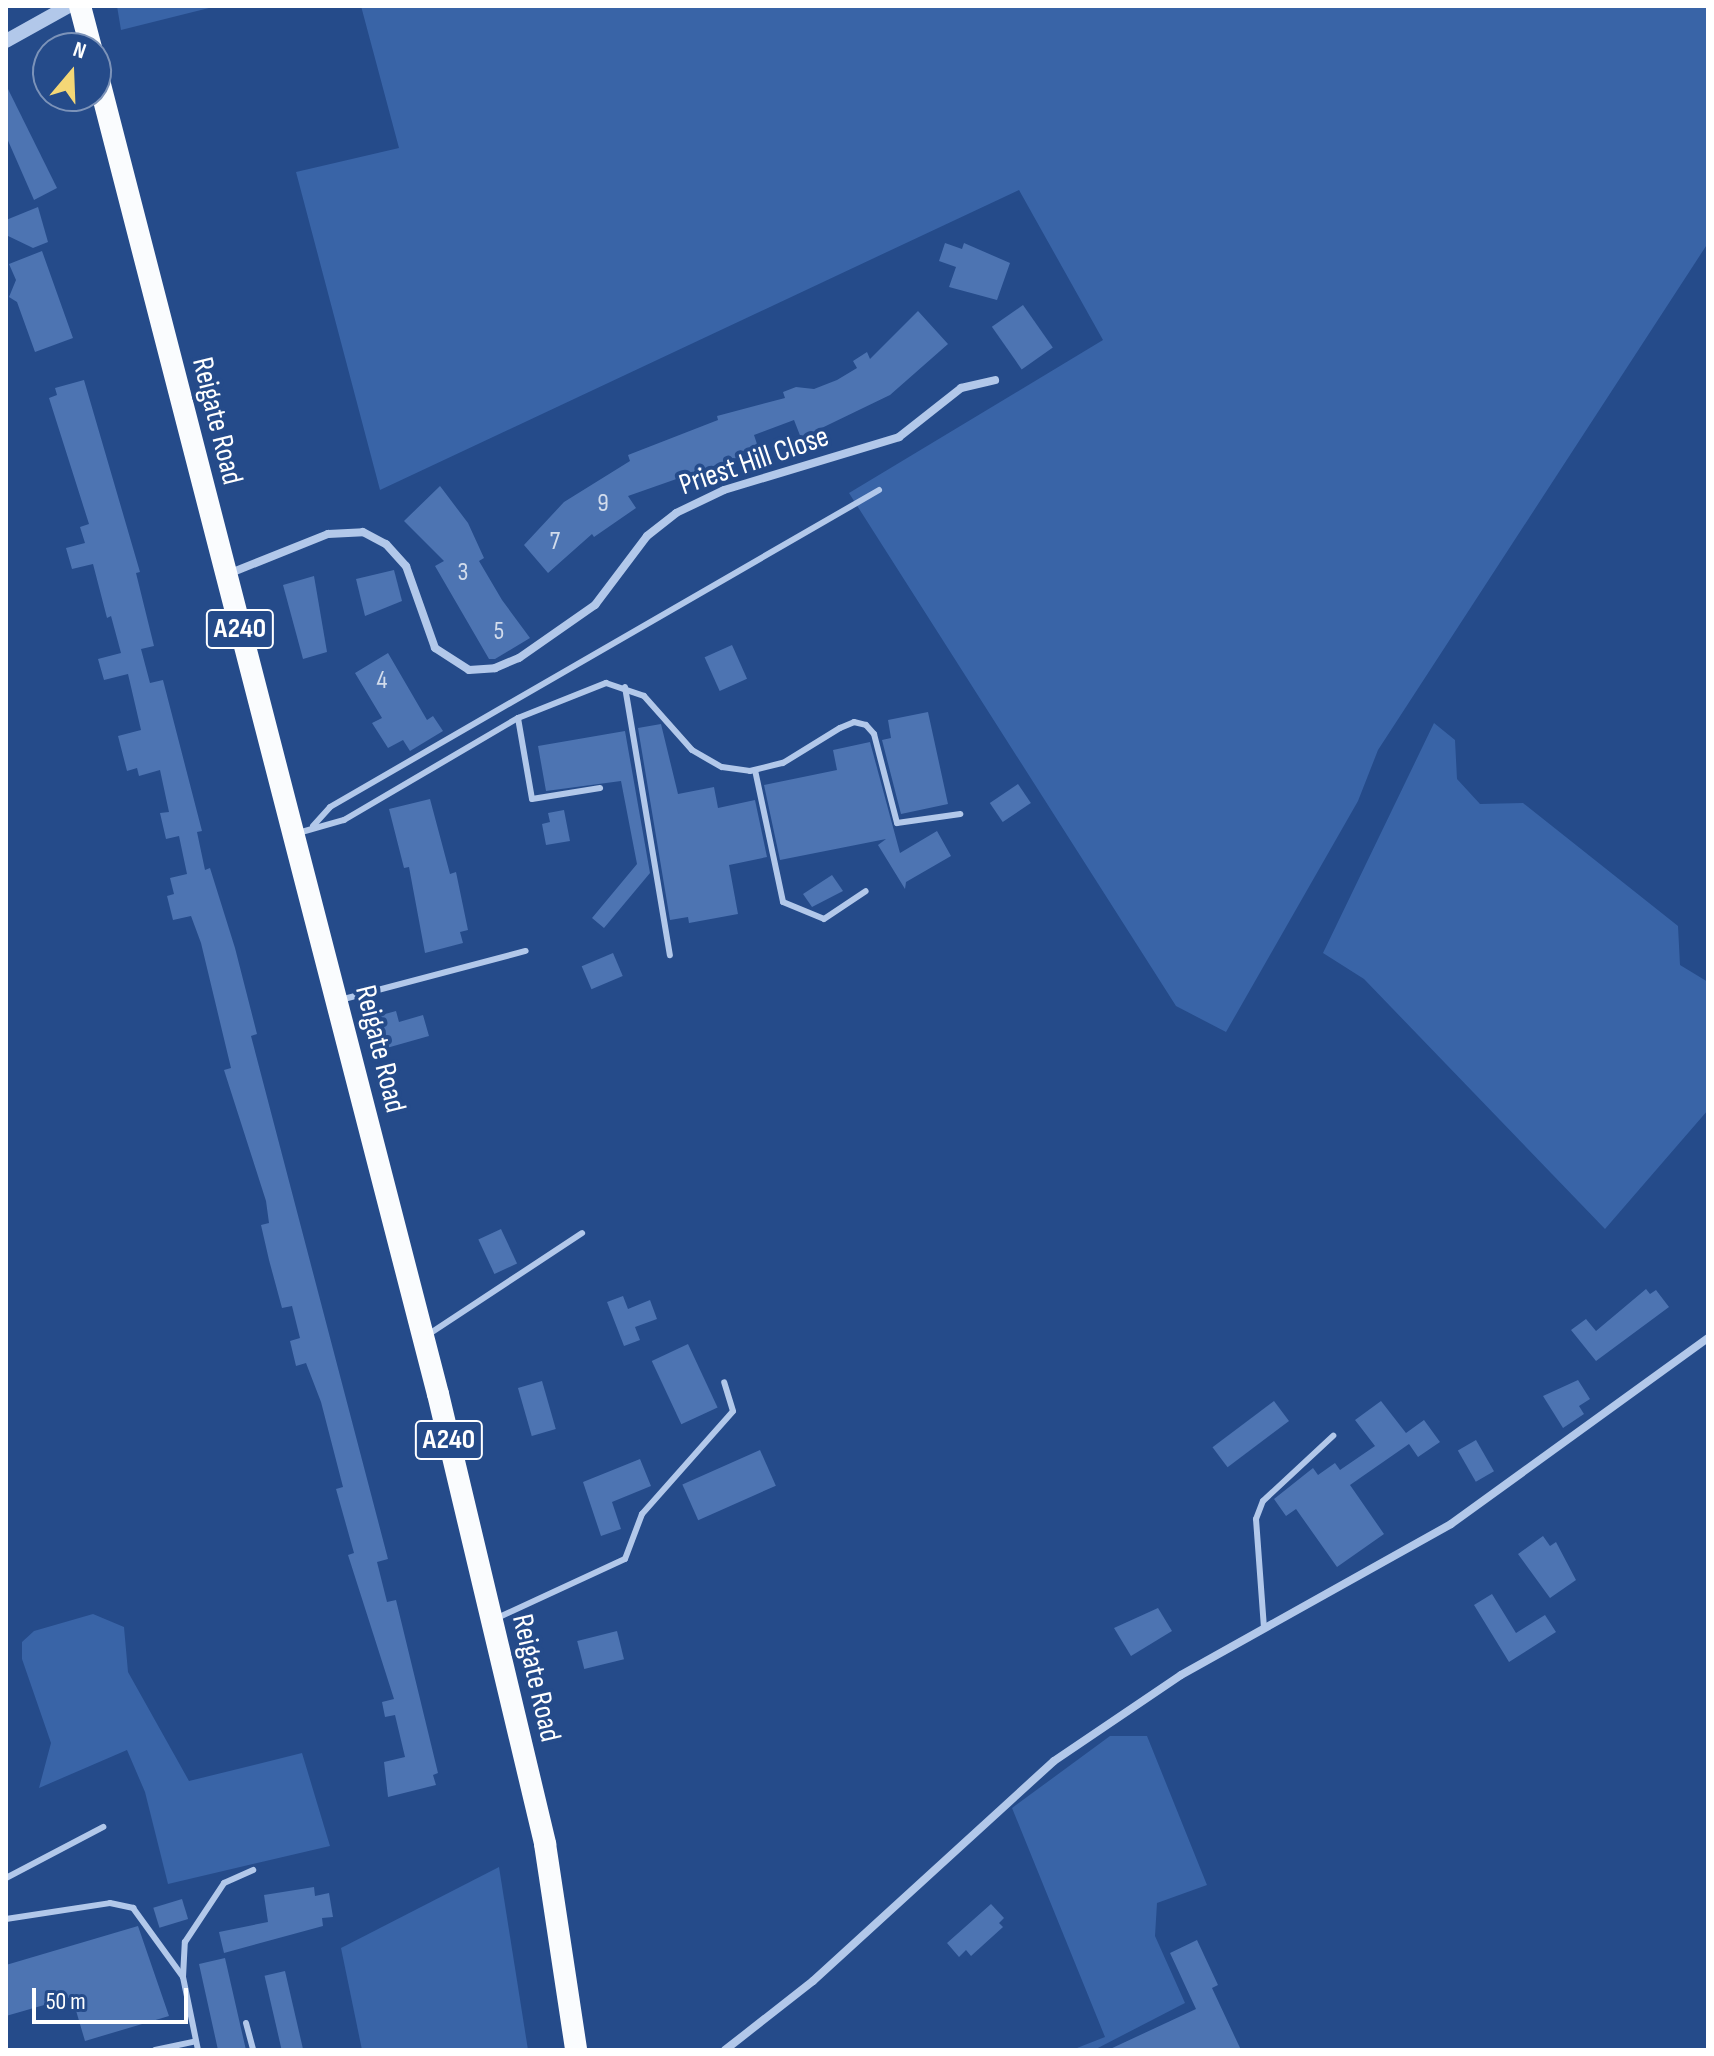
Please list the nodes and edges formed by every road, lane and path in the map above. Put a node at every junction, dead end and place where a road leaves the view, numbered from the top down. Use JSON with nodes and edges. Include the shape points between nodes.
{"nodes":[{"id":1,"x":69,"y":6,"type":"edge"},
{"id":2,"x":80,"y":6,"type":"edge"},
{"id":3,"x":87,"y":32,"type":"edge"},
{"id":4,"x":6,"y":41,"type":"edge"},
{"id":5,"x":107,"y":112,"type":"edge"},
{"id":6,"x":995,"y":380,"type":"dead end"},
{"id":7,"x":879,"y":490,"type":"dead end"},
{"id":8,"x":226,"y":575,"type":"junction"},
{"id":9,"x":625,"y":687,"type":"junction"},
{"id":10,"x":518,"y":718,"type":"junction"},
{"id":11,"x":755,"y":770,"type":"junction"},
{"id":12,"x":600,"y":788,"type":"dead end"},
{"id":13,"x":960,"y":814,"type":"dead end"},
{"id":14,"x":303,"y":831,"type":"junction"},
{"id":15,"x":866,"y":891,"type":"dead end"},
{"id":16,"x":526,"y":951,"type":"dead end"},
{"id":17,"x":670,"y":955,"type":"dead end"},
{"id":18,"x":336,"y":1001,"type":"junction"},
{"id":19,"x":582,"y":1233,"type":"dead end"},
{"id":20,"x":423,"y":1337,"type":"junction"},
{"id":21,"x":1708,"y":1338,"type":"edge"},
{"id":22,"x":724,"y":1382,"type":"dead end"},
{"id":23,"x":1333,"y":1436,"type":"dead end"},
{"id":24,"x":492,"y":1620,"type":"junction"},
{"id":25,"x":1264,"y":1628,"type":"junction"},
{"id":26,"x":103,"y":1827,"type":"dead end"},
{"id":27,"x":253,"y":1870,"type":"dead end"},
{"id":28,"x":6,"y":1878,"type":"edge"},
{"id":29,"x":6,"y":1919,"type":"edge"},
{"id":30,"x":183,"y":1977,"type":"junction"},
{"id":31,"x":246,"y":2023,"type":"dead end"},
{"id":32,"x":194,"y":2042,"type":"junction"},
{"id":33,"x":155,"y":2050,"type":"edge"},
{"id":34,"x":198,"y":2050,"type":"edge"},
{"id":35,"x":253,"y":2050,"type":"edge"},
{"id":36,"x":576,"y":2050,"type":"edge"},
{"id":37,"x":725,"y":2050,"type":"edge"}],
"edges":[{"from":1,"to":4,"type":"street"},
{"from":2,"to":3,"type":"highway"},
{"from":5,"to":8,"type":"highway","name":"Reigate Road","number":"A240"},
{"from":6,"to":8,"type":"street","name":"Priest Hill Close","via":[[961,388],[899,437],[724,490],[676,513],[647,536],[595,605],[519,658],[495,668],[469,670],[435,648],[406,566],[386,544],[363,532],[328,534]]},
{"from":7,"to":14,"type":"lane","via":[[330,807]]},
{"from":8,"to":14,"type":"highway","name":"Reigate Road","number":"A240"},
{"from":9,"to":10,"type":"lane","via":[[606,683]]},
{"from":9,"to":11,"type":"lane","via":[[644,696],[692,750],[722,767]]},
{"from":9,"to":17,"type":"lane"},
{"from":10,"to":12,"type":"lane","via":[[532,799]]},
{"from":10,"to":14,"type":"lane","via":[[344,820]]},
{"from":11,"to":13,"type":"lane","via":[[783,763],[854,722],[874,734],[897,823]]},
{"from":11,"to":15,"type":"lane","via":[[783,902],[824,919]]},
{"from":14,"to":18,"type":"highway","name":"Reigate Road","number":"A240"},
{"from":16,"to":18,"type":"lane"},
{"from":18,"to":20,"type":"highway","name":"Reigate Road","number":"A240"},
{"from":19,"to":20,"type":"lane"},
{"from":20,"to":24,"type":"highway","name":"Reigate Road","number":"A240"},
{"from":21,"to":25,"type":"street","via":[[1451,1524]]},
{"from":22,"to":24,"type":"lane","via":[[733,1411],[642,1514],[625,1559]]},
{"from":23,"to":25,"type":"lane","via":[[1263,1501],[1256,1519]]},
{"from":24,"to":36,"type":"highway","name":"Reigate Road","number":"A240","via":[[545,1844]]},
{"from":25,"to":37,"type":"street","via":[[1181,1675],[1054,1761],[813,1981]]},
{"from":26,"to":28,"type":"lane"},
{"from":27,"to":30,"type":"lane","via":[[224,1883],[191,1928]]},
{"from":29,"to":30,"type":"lane","via":[[110,1903],[133,1908]]},
{"from":30,"to":32,"type":"lane"},
{"from":31,"to":35,"type":"lane"},
{"from":32,"to":33,"type":"lane"},
{"from":32,"to":34,"type":"lane"}]}
